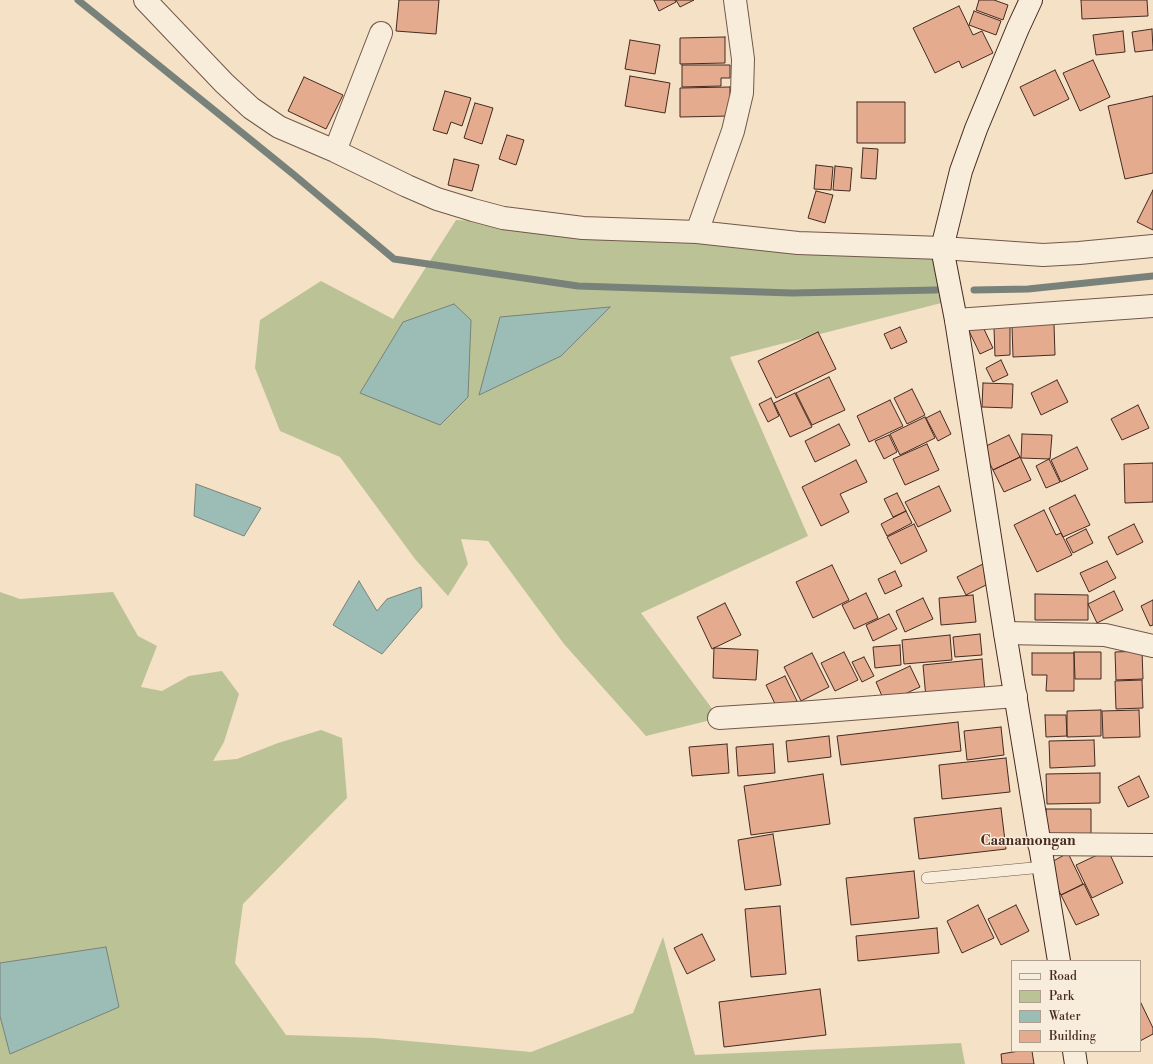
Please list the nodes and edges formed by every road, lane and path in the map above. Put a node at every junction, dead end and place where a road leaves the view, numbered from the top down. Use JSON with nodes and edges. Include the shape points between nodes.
{"nodes":[{"id":1,"x":145,"y":0,"type":"edge"},
{"id":2,"x":735,"y":0,"type":"edge"},
{"id":3,"x":1031,"y":0,"type":"edge"},
{"id":4,"x":381,"y":33,"type":"dead end"},
{"id":5,"x":335,"y":151,"type":"junction"},
{"id":6,"x":697,"y":232,"type":"junction"},
{"id":7,"x":1153,"y":246,"type":"edge"},
{"id":8,"x":942,"y":248,"type":"junction"},
{"id":9,"x":1153,"y":306,"type":"edge"},
{"id":10,"x":956,"y":320,"type":"junction"},
{"id":11,"x":1005,"y":633,"type":"junction"},
{"id":12,"x":1153,"y":646,"type":"edge"},
{"id":13,"x":1016,"y":696,"type":"junction"},
{"id":14,"x":719,"y":718,"type":"dead end"},
{"id":15,"x":1039,"y":844,"type":"junction"},
{"id":16,"x":1153,"y":845,"type":"edge"},
{"id":17,"x":1043,"y":868,"type":"junction"},
{"id":18,"x":927,"y":878,"type":"dead end"},
{"id":19,"x":1059,"y":960,"type":"edge"},
{"id":20,"x":1074,"y":1052,"type":"edge"},
{"id":21,"x":1076,"y":1064,"type":"edge"}],
"edges":[{"from":1,"to":5,"type":"street","via":[[251,108],[280,127]]},
{"from":2,"to":6,"type":"street","via":[[743,59],[742,93],[733,131]]},
{"from":3,"to":8,"type":"street","via":[[973,136],[961,171]]},
{"from":4,"to":5,"type":"street"},
{"from":5,"to":6,"type":"street","via":[[437,199],[503,218],[583,228]]},
{"from":6,"to":8,"type":"street","via":[[798,243]]},
{"from":7,"to":8,"type":"street","via":[[1043,255]]},
{"from":8,"to":10,"type":"street"},
{"from":9,"to":10,"type":"street"},
{"from":10,"to":11,"type":"street"},
{"from":11,"to":12,"type":"street","via":[[1105,635]]},
{"from":11,"to":13,"type":"street"},
{"from":13,"to":14,"type":"street"},
{"from":13,"to":15,"type":"street"},
{"from":15,"to":16,"type":"street"},
{"from":15,"to":17,"type":"street"},
{"from":17,"to":18,"type":"lane"},
{"from":17,"to":19,"type":"street"},
{"from":20,"to":21,"type":"street"}]}
